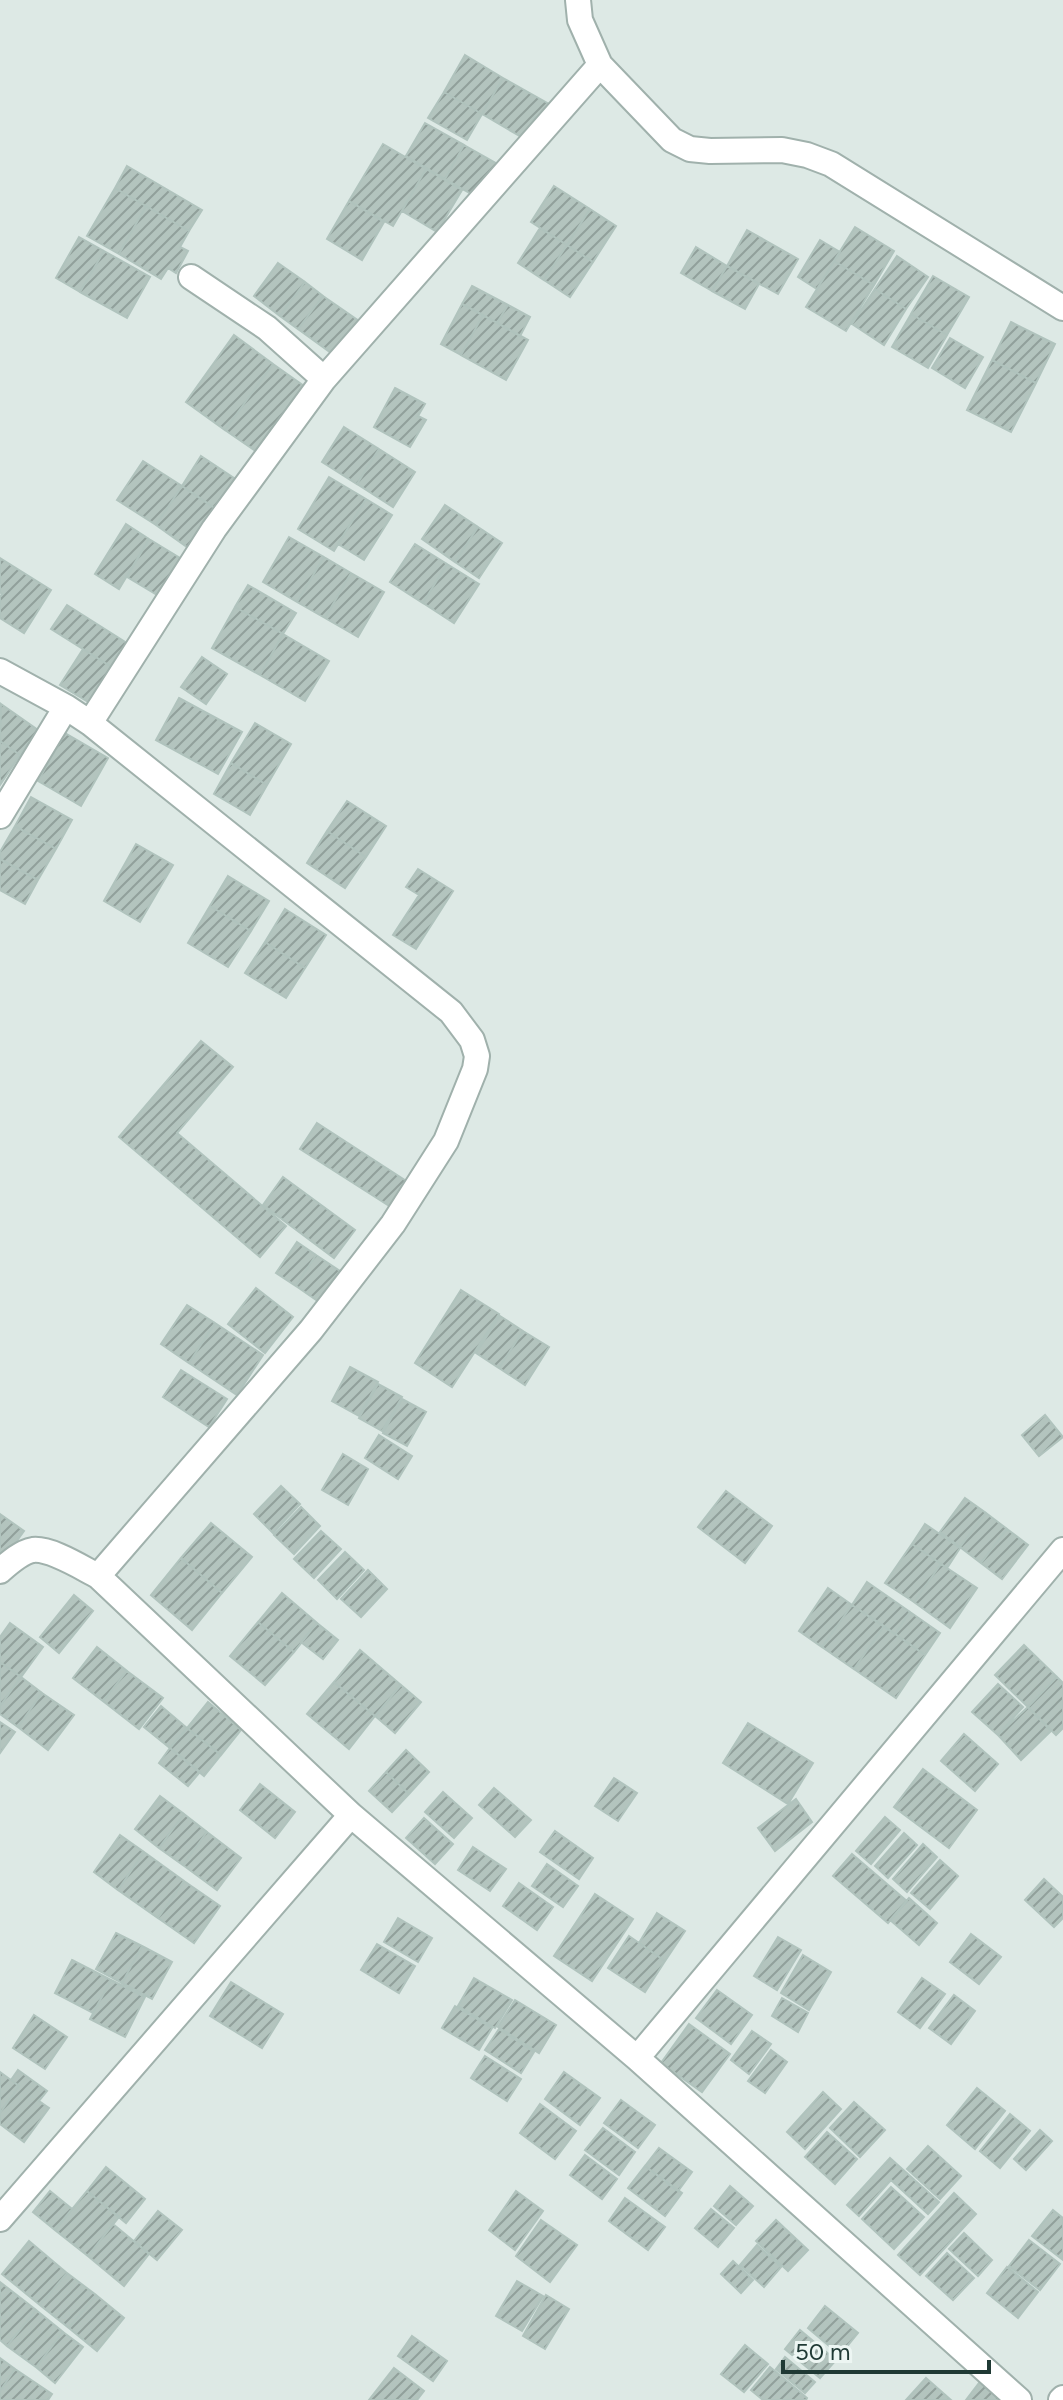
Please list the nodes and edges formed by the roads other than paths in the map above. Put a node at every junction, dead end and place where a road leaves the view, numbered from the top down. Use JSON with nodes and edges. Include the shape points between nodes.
{"nodes":[{"id":1,"x":578,"y":0,"type":"edge"},
{"id":2,"x":600,"y":65,"type":"junction"},
{"id":3,"x":191,"y":277,"type":"dead end"},
{"id":4,"x":1063,"y":308,"type":"edge"},
{"id":5,"x":324,"y":379,"type":"junction"},
{"id":6,"x":0,"y":671,"type":"edge"},
{"id":7,"x":66,"y":707,"type":"junction"},
{"id":8,"x":90,"y":723,"type":"junction"},
{"id":9,"x":0,"y":816,"type":"edge"},
{"id":10,"x":1063,"y":1550,"type":"edge"},
{"id":11,"x":0,"y":1571,"type":"edge"},
{"id":12,"x":98,"y":1576,"type":"junction"},
{"id":13,"x":351,"y":1815,"type":"junction"},
{"id":14,"x":637,"y":2058,"type":"junction"},
{"id":15,"x":0,"y":2219,"type":"edge"},
{"id":16,"x":1019,"y":2400,"type":"edge"}],
"edges":[{"from":1,"to":2,"type":"street","via":[[580,20]]},
{"from":2,"to":4,"type":"street","via":[[672,140],[710,151],[782,150],[831,164]]},
{"from":2,"to":5,"type":"street"},
{"from":3,"to":5,"type":"street","via":[[267,328]]},
{"from":5,"to":8,"type":"street","via":[[214,529]]},
{"from":6,"to":7,"type":"street"},
{"from":7,"to":8,"type":"street"},
{"from":7,"to":9,"type":"street"},
{"from":8,"to":12,"type":"street","via":[[451,1012],[477,1056],[446,1141],[393,1224],[311,1330]]},
{"from":10,"to":14,"type":"street"},
{"from":11,"to":12,"type":"street","via":[[31,1550],[47,1551]]},
{"from":12,"to":13,"type":"street"},
{"from":13,"to":14,"type":"street"},
{"from":13,"to":15,"type":"street"},
{"from":14,"to":16,"type":"street"}]}
